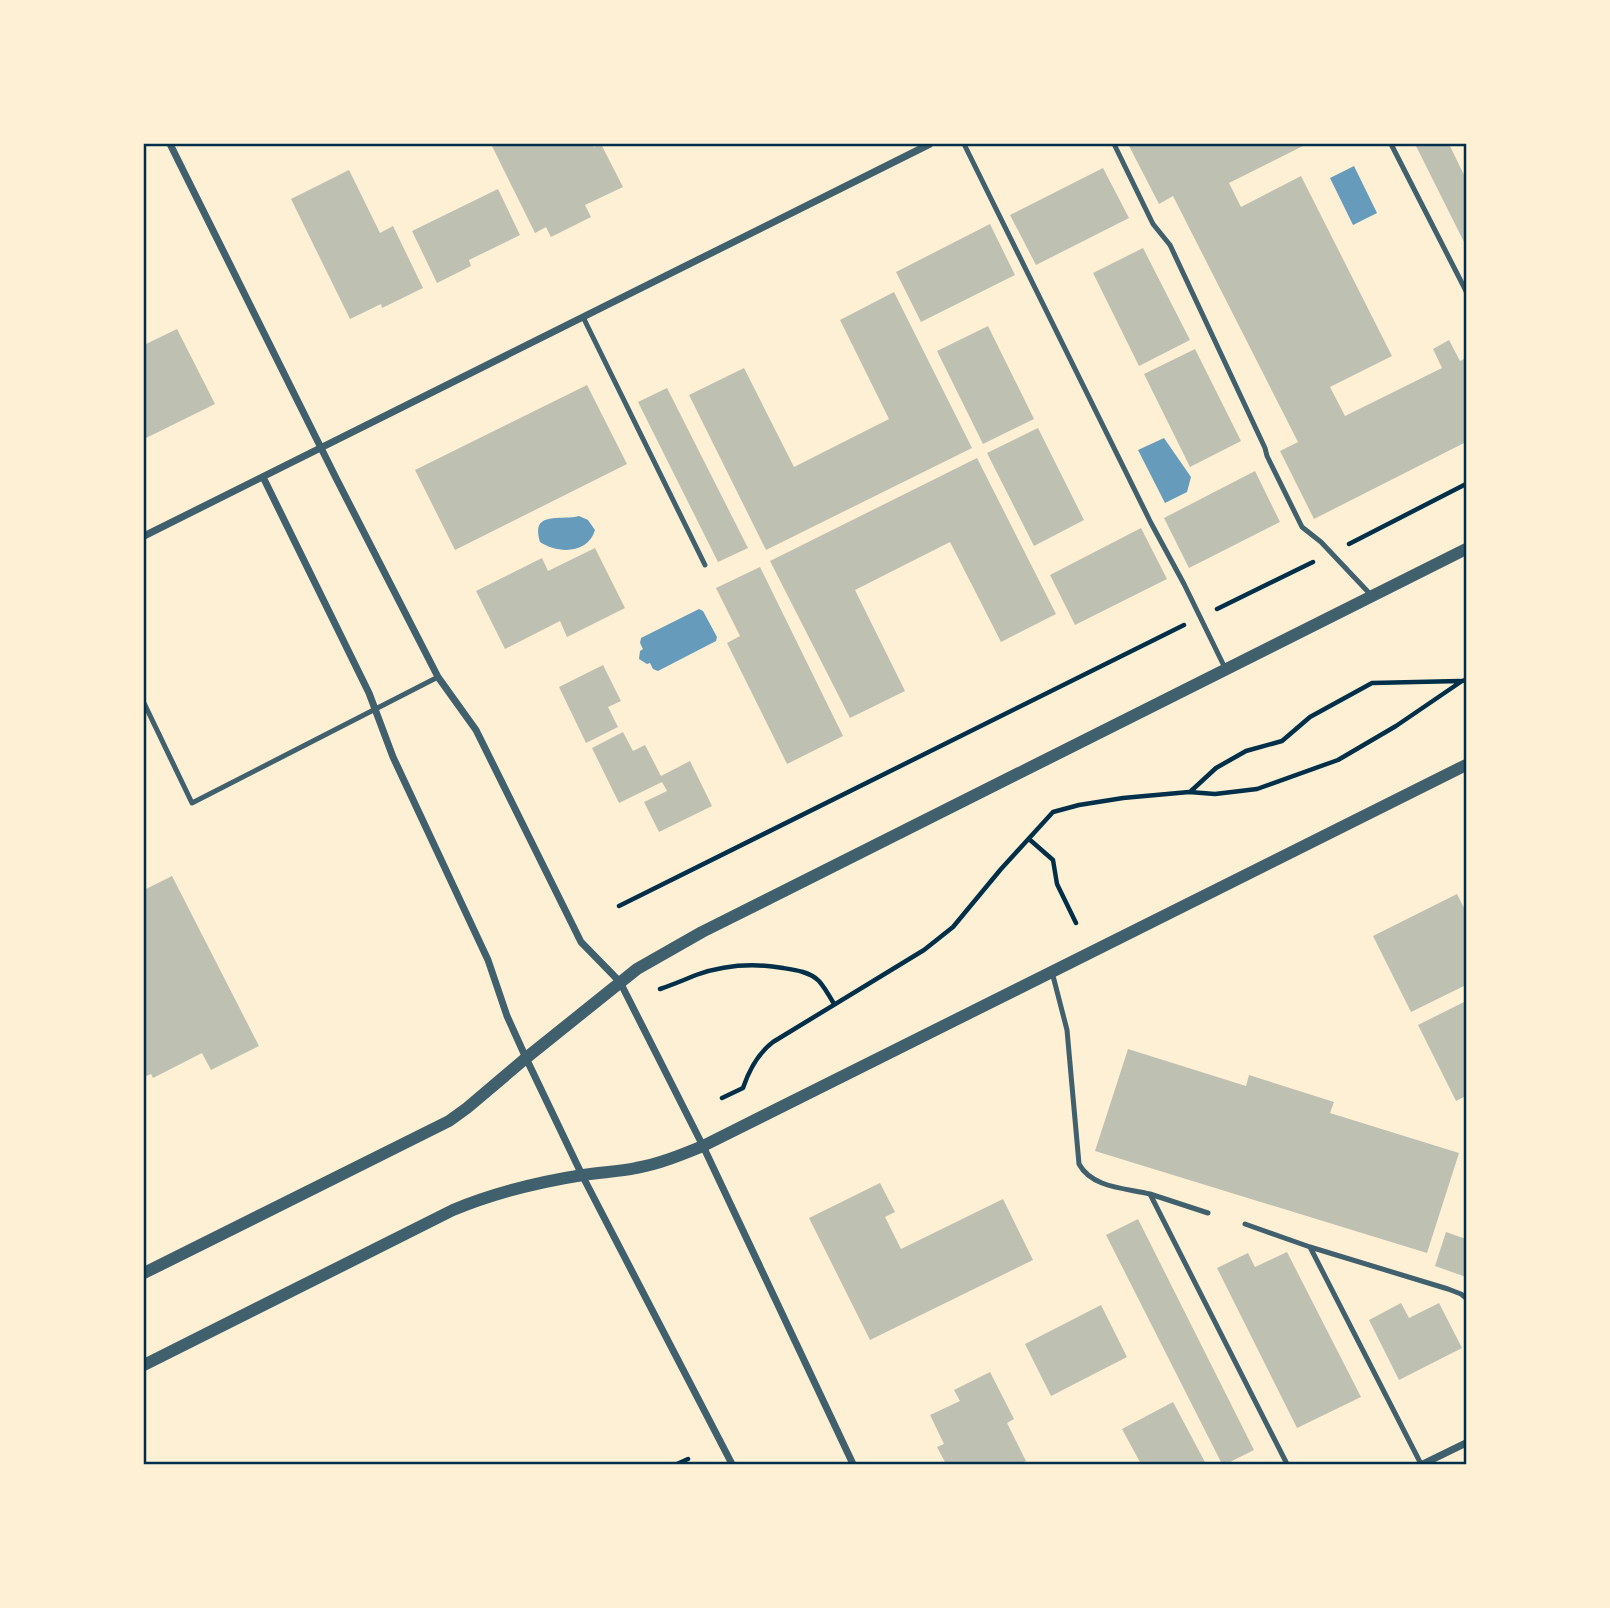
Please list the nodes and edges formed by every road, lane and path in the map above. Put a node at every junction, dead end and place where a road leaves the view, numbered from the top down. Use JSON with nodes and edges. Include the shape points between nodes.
{"nodes":[{"id":1,"x":170,"y":144,"type":"edge"},
{"id":2,"x":930,"y":144,"type":"edge"},
{"id":3,"x":964,"y":144,"type":"edge"},
{"id":4,"x":1114,"y":144,"type":"edge"},
{"id":5,"x":1391,"y":144,"type":"edge"},
{"id":6,"x":1466,"y":291,"type":"edge"},
{"id":7,"x":583,"y":317,"type":"junction"},
{"id":8,"x":322,"y":448,"type":"junction"},
{"id":9,"x":263,"y":477,"type":"junction"},
{"id":10,"x":1466,"y":484,"type":"edge"},
{"id":11,"x":144,"y":536,"type":"edge"},
{"id":12,"x":1466,"y":549,"type":"edge"},
{"id":13,"x":1331,"y":553,"type":"junction"},
{"id":14,"x":705,"y":565,"type":"dead end"},
{"id":15,"x":1372,"y":597,"type":"junction"},
{"id":16,"x":1200,"y":617,"type":"junction"},
{"id":17,"x":1226,"y":670,"type":"junction"},
{"id":18,"x":438,"y":677,"type":"junction"},
{"id":19,"x":1464,"y":680,"type":"edge"},
{"id":20,"x":144,"y":704,"type":"edge"},
{"id":21,"x":375,"y":709,"type":"junction"},
{"id":22,"x":1466,"y":765,"type":"edge"},
{"id":23,"x":1189,"y":792,"type":"junction"},
{"id":24,"x":1029,"y":839,"type":"junction"},
{"id":25,"x":619,"y":906,"type":"dead end"},
{"id":26,"x":1076,"y":923,"type":"dead end"},
{"id":27,"x":1052,"y":972,"type":"junction"},
{"id":28,"x":620,"y":982,"type":"junction"},
{"id":29,"x":660,"y":989,"type":"dead end"},
{"id":30,"x":834,"y":1004,"type":"junction"},
{"id":31,"x":526,"y":1058,"type":"junction"},
{"id":32,"x":722,"y":1098,"type":"dead end"},
{"id":33,"x":703,"y":1146,"type":"junction"},
{"id":34,"x":582,"y":1175,"type":"junction"},
{"id":35,"x":1150,"y":1194,"type":"junction"},
{"id":36,"x":1208,"y":1213,"type":"dead end"},
{"id":37,"x":1245,"y":1224,"type":"dead end"},
{"id":38,"x":1310,"y":1247,"type":"junction"},
{"id":39,"x":144,"y":1273,"type":"edge"},
{"id":40,"x":1466,"y":1298,"type":"edge"},
{"id":41,"x":144,"y":1365,"type":"edge"},
{"id":42,"x":1466,"y":1443,"type":"edge"},
{"id":43,"x":688,"y":1459,"type":"dead end"},
{"id":44,"x":677,"y":1465,"type":"edge"},
{"id":45,"x":732,"y":1465,"type":"edge"},
{"id":46,"x":853,"y":1465,"type":"edge"},
{"id":47,"x":1287,"y":1465,"type":"edge"},
{"id":48,"x":1422,"y":1465,"type":"edge"}],
"edges":[{"from":1,"to":8,"type":"street"},
{"from":2,"to":7,"type":"street"},
{"from":3,"to":16,"type":"lane"},
{"from":4,"to":13,"type":"lane","via":[[1153,224],[1170,245],[1302,527]]},
{"from":5,"to":6,"type":"lane"},
{"from":7,"to":8,"type":"street"},
{"from":7,"to":14,"type":"lane"},
{"from":8,"to":9,"type":"street"},
{"from":8,"to":18,"type":"street"},
{"from":9,"to":11,"type":"street"},
{"from":9,"to":21,"type":"street"},
{"from":10,"to":13,"type":"path"},
{"from":12,"to":15,"type":"street"},
{"from":13,"to":15,"type":"lane"},
{"from":13,"to":16,"type":"path"},
{"from":15,"to":17,"type":"street"},
{"from":16,"to":17,"type":"lane"},
{"from":16,"to":25,"type":"path"},
{"from":17,"to":28,"type":"street","via":[[702,932]]},
{"from":18,"to":21,"type":"lane"},
{"from":18,"to":28,"type":"street","via":[[476,730],[581,942]]},
{"from":19,"to":23,"type":"path","via":[[1338,760],[1256,789]]},
{"from":19,"to":23,"type":"path","via":[[1373,683],[1310,718],[1282,741],[1245,751],[1216,768]]},
{"from":20,"to":21,"type":"lane","via":[[192,803]]},
{"from":21,"to":31,"type":"street","via":[[488,960]]},
{"from":22,"to":27,"type":"street"},
{"from":23,"to":24,"type":"path","via":[[1123,798],[1053,812]]},
{"from":24,"to":26,"type":"path","via":[[1053,860],[1057,884]]},
{"from":24,"to":30,"type":"path","via":[[953,927],[924,950]]},
{"from":27,"to":33,"type":"street"},
{"from":27,"to":35,"type":"lane","via":[[1068,1030],[1079,1164],[1094,1180]]},
{"from":28,"to":31,"type":"street"},
{"from":28,"to":33,"type":"street"},
{"from":29,"to":30,"type":"path","via":[[722,968],[763,966],[809,974]]},
{"from":30,"to":32,"type":"path","via":[[765,1048],[743,1088]]},
{"from":31,"to":34,"type":"street"},
{"from":31,"to":39,"type":"street","via":[[449,1121]]},
{"from":33,"to":34,"type":"street","via":[[636,1168]]},
{"from":33,"to":46,"type":"street"},
{"from":34,"to":41,"type":"street","via":[[479,1199]]},
{"from":34,"to":45,"type":"street"},
{"from":35,"to":36,"type":"lane"},
{"from":35,"to":47,"type":"lane"},
{"from":37,"to":38,"type":"lane"},
{"from":38,"to":40,"type":"lane"},
{"from":38,"to":48,"type":"lane"},
{"from":42,"to":48,"type":"street"},
{"from":43,"to":44,"type":"path"}]}
